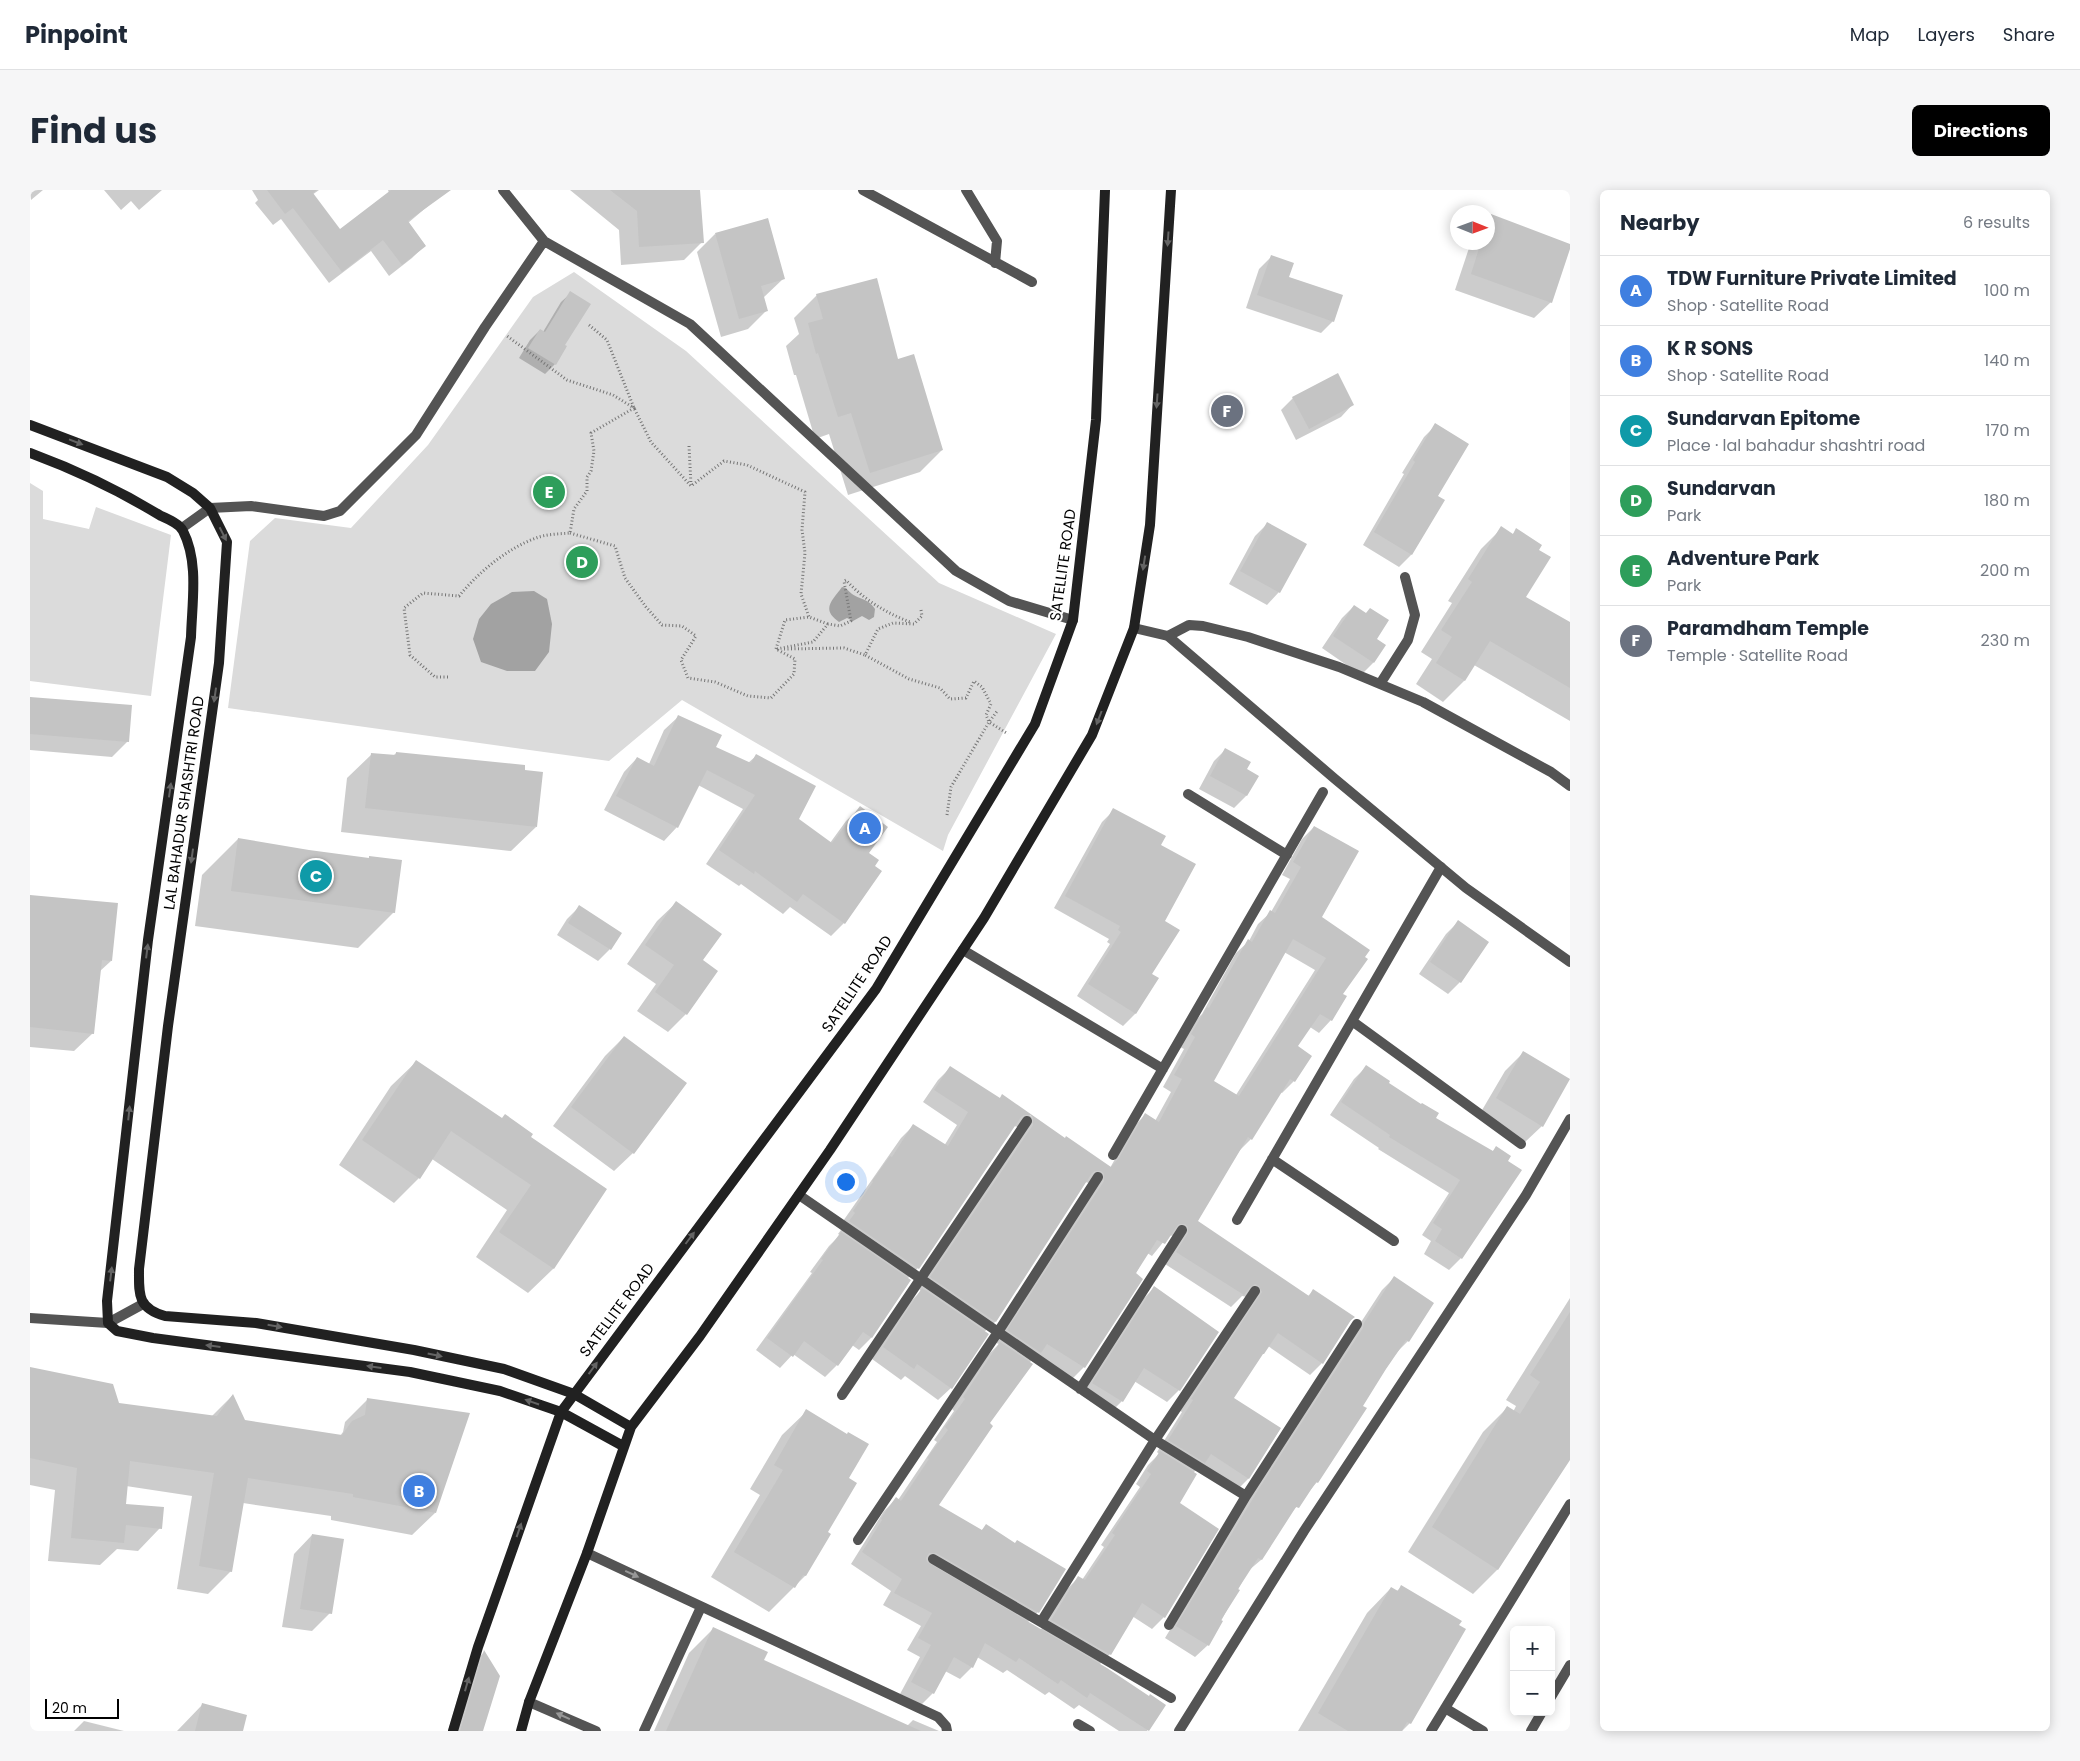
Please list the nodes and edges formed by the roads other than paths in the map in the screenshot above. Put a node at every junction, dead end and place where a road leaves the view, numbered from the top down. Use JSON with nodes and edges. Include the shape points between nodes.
{"nodes":[{"id":1,"x":503,"y":190,"type":"edge"},
{"id":2,"x":863,"y":190,"type":"edge"},
{"id":3,"x":966,"y":190,"type":"edge"},
{"id":4,"x":1105,"y":190,"type":"edge"},
{"id":5,"x":1171,"y":190,"type":"edge"},
{"id":6,"x":544,"y":241,"type":"junction"},
{"id":7,"x":995,"y":263,"type":"junction"},
{"id":8,"x":1032,"y":282,"type":"dead end"},
{"id":9,"x":30,"y":425,"type":"edge"},
{"id":10,"x":30,"y":453,"type":"edge"},
{"id":11,"x":210,"y":508,"type":"junction"},
{"id":12,"x":182,"y":528,"type":"junction"},
{"id":13,"x":1405,"y":577,"type":"dead end"},
{"id":14,"x":1073,"y":620,"type":"junction"},
{"id":15,"x":1134,"y":628,"type":"junction"},
{"id":16,"x":1168,"y":636,"type":"junction"},
{"id":17,"x":1380,"y":684,"type":"junction"},
{"id":18,"x":1570,"y":786,"type":"edge"},
{"id":19,"x":1323,"y":792,"type":"dead end"},
{"id":20,"x":1188,"y":794,"type":"dead end"},
{"id":21,"x":1286,"y":855,"type":"junction"},
{"id":22,"x":1441,"y":867,"type":"junction"},
{"id":23,"x":963,"y":950,"type":"junction"},
{"id":24,"x":1570,"y":962,"type":"edge"},
{"id":25,"x":1352,"y":1021,"type":"junction"},
{"id":26,"x":1162,"y":1070,"type":"junction"},
{"id":27,"x":1570,"y":1119,"type":"edge"},
{"id":28,"x":1027,"y":1121,"type":"dead end"},
{"id":29,"x":1521,"y":1144,"type":"dead end"},
{"id":30,"x":1113,"y":1155,"type":"dead end"},
{"id":31,"x":1272,"y":1159,"type":"junction"},
{"id":32,"x":1098,"y":1177,"type":"dead end"},
{"id":33,"x":799,"y":1195,"type":"junction"},
{"id":34,"x":1237,"y":1220,"type":"dead end"},
{"id":35,"x":1182,"y":1230,"type":"dead end"},
{"id":36,"x":1394,"y":1241,"type":"dead end"},
{"id":37,"x":920,"y":1278,"type":"junction"},
{"id":38,"x":1255,"y":1291,"type":"dead end"},
{"id":39,"x":143,"y":1304,"type":"junction"},
{"id":40,"x":30,"y":1318,"type":"edge"},
{"id":41,"x":108,"y":1322,"type":"junction"},
{"id":42,"x":1357,"y":1324,"type":"dead end"},
{"id":43,"x":998,"y":1332,"type":"junction"},
{"id":44,"x":1080,"y":1389,"type":"junction"},
{"id":45,"x":574,"y":1394,"type":"junction"},
{"id":46,"x":842,"y":1395,"type":"dead end"},
{"id":47,"x":561,"y":1412,"type":"junction"},
{"id":48,"x":632,"y":1427,"type":"junction"},
{"id":49,"x":1155,"y":1440,"type":"junction"},
{"id":50,"x":623,"y":1446,"type":"junction"},
{"id":51,"x":1246,"y":1496,"type":"junction"},
{"id":52,"x":1570,"y":1504,"type":"edge"},
{"id":53,"x":858,"y":1540,"type":"dead end"},
{"id":54,"x":587,"y":1554,"type":"junction"},
{"id":55,"x":933,"y":1559,"type":"dead end"},
{"id":56,"x":701,"y":1607,"type":"junction"},
{"id":57,"x":1041,"y":1622,"type":"junction"},
{"id":58,"x":1169,"y":1624,"type":"dead end"},
{"id":59,"x":1570,"y":1665,"type":"edge"},
{"id":60,"x":1555,"y":1690,"type":"edge"},
{"id":61,"x":1172,"y":1698,"type":"dead end"},
{"id":62,"x":529,"y":1702,"type":"junction"},
{"id":63,"x":1445,"y":1708,"type":"junction"},
{"id":64,"x":1540,"y":1716,"type":"edge"},
{"id":65,"x":1078,"y":1724,"type":"dead end"},
{"id":66,"x":1182,"y":1730,"type":"edge"},
{"id":67,"x":453,"y":1731,"type":"edge"},
{"id":68,"x":521,"y":1731,"type":"edge"},
{"id":69,"x":596,"y":1731,"type":"edge"},
{"id":70,"x":644,"y":1731,"type":"edge"},
{"id":71,"x":946,"y":1731,"type":"edge"},
{"id":72,"x":1090,"y":1731,"type":"edge"},
{"id":73,"x":1431,"y":1731,"type":"edge"},
{"id":74,"x":1483,"y":1731,"type":"edge"},
{"id":75,"x":1531,"y":1731,"type":"edge"}],
"edges":[{"from":1,"to":6,"type":"street"},
{"from":2,"to":7,"type":"street"},
{"from":3,"to":7,"type":"street","via":[[998,240]]},
{"from":4,"to":14,"type":"main road","name":"SATELLITE ROAD","via":[[1096,420]]},
{"from":5,"to":15,"type":"main road","one_way":true,"via":[[1150,525]]},
{"from":6,"to":11,"type":"street","via":[[416,434],[340,511],[324,516],[252,506]]},
{"from":6,"to":14,"type":"street","via":[[690,324],[956,571],[1009,601]]},
{"from":7,"to":8,"type":"street"},
{"from":9,"to":11,"type":"main road","name":"LAL BAHADUR SHASHTRI ROAD","one_way":true,"via":[[167,477]]},
{"from":10,"to":12,"type":"main road","via":[[128,496]]},
{"from":11,"to":12,"type":"street"},
{"from":11,"to":39,"type":"main road","name":"LAL BAHADUR SHASHTRI ROAD","one_way":true,"via":[[227,542],[219,663],[140,1260],[139,1292]]},
{"from":41,"to":12,"type":"main road","one_way":true,"via":[[107,1301],[142,994],[192,637],[191,554]]},
{"from":13,"to":17,"type":"street","via":[[1415,615],[1408,640]]},
{"from":45,"to":14,"type":"main road","name":"SATELLITE ROAD","one_way":true,"via":[[876,988],[1035,724]]},
{"from":15,"to":16,"type":"street"},
{"from":15,"to":23,"type":"main road","one_way":true,"via":[[1092,735]]},
{"from":16,"to":17,"type":"street","via":[[1188,625],[1203,626],[1248,637]]},
{"from":16,"to":22,"type":"street"},
{"from":17,"to":18,"type":"street","via":[[1423,702],[1551,772]]},
{"from":19,"to":21,"type":"street"},
{"from":20,"to":21,"type":"street"},
{"from":21,"to":26,"type":"street"},
{"from":22,"to":24,"type":"street"},
{"from":22,"to":25,"type":"street"},
{"from":23,"to":26,"type":"street"},
{"from":23,"to":33,"type":"main road"},
{"from":25,"to":29,"type":"street"},
{"from":25,"to":31,"type":"street"},
{"from":26,"to":30,"type":"street"},
{"from":27,"to":66,"type":"street","via":[[1526,1195],[1304,1531]]},
{"from":28,"to":37,"type":"street"},
{"from":31,"to":34,"type":"street"},
{"from":31,"to":36,"type":"street"},
{"from":32,"to":43,"type":"street"},
{"from":33,"to":37,"type":"street"},
{"from":33,"to":48,"type":"main road"},
{"from":35,"to":44,"type":"street"},
{"from":37,"to":43,"type":"street"},
{"from":37,"to":46,"type":"street"},
{"from":38,"to":49,"type":"street"},
{"from":39,"to":41,"type":"street"},
{"from":39,"to":45,"type":"main road","one_way":true,"via":[[151,1312],[165,1316],[256,1323],[504,1369]]},
{"from":40,"to":41,"type":"street"},
{"from":47,"to":41,"type":"main road","one_way":true,"via":[[500,1391],[410,1372],[153,1338],[117,1331]]},
{"from":42,"to":51,"type":"street"},
{"from":43,"to":44,"type":"street"},
{"from":43,"to":53,"type":"street"},
{"from":44,"to":49,"type":"street"},
{"from":45,"to":47,"type":"main road","name":"SATELLITE ROAD"},
{"from":45,"to":48,"type":"main road"},
{"from":47,"to":50,"type":"main road"},
{"from":67,"to":47,"type":"main road","name":"SATELLITE ROAD","one_way":true,"via":[[478,1647]]},
{"from":48,"to":50,"type":"main road"},
{"from":49,"to":51,"type":"street"},
{"from":49,"to":57,"type":"street"},
{"from":50,"to":54,"type":"main road"},
{"from":51,"to":58,"type":"street"},
{"from":52,"to":63,"type":"street"},
{"from":54,"to":56,"type":"street","one_way":true},
{"from":54,"to":62,"type":"main road"},
{"from":55,"to":57,"type":"street"},
{"from":56,"to":70,"type":"street"},
{"from":56,"to":71,"type":"street","via":[[938,1718],[946,1726]]},
{"from":57,"to":61,"type":"street"},
{"from":59,"to":60,"type":"street"},
{"from":62,"to":68,"type":"main road"},
{"from":69,"to":62,"type":"street","one_way":true},
{"from":63,"to":73,"type":"street"},
{"from":63,"to":74,"type":"street"},
{"from":64,"to":75,"type":"street"},
{"from":65,"to":72,"type":"street"}]}
